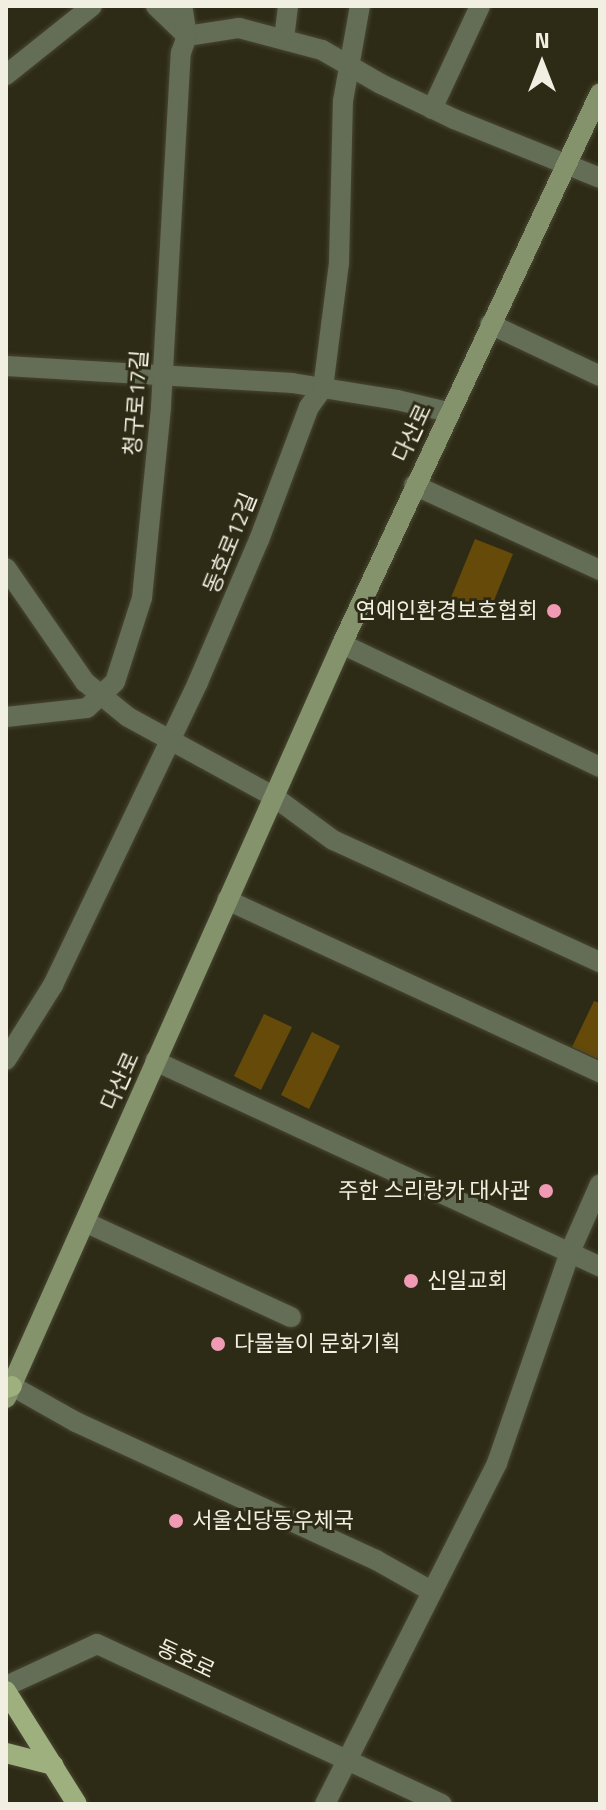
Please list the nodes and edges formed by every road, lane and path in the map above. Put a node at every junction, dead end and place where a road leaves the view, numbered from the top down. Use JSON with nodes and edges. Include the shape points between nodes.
{"nodes":[{"id":1,"x":92,"y":6,"type":"edge"},
{"id":2,"x":156,"y":6,"type":"edge"},
{"id":3,"x":182,"y":6,"type":"edge"},
{"id":4,"x":288,"y":6,"type":"edge"},
{"id":5,"x":360,"y":6,"type":"edge"},
{"id":6,"x":480,"y":6,"type":"edge"},
{"id":7,"x":187,"y":36,"type":"junction"},
{"id":8,"x":284,"y":39,"type":"junction"},
{"id":9,"x":350,"y":66,"type":"junction"},
{"id":10,"x":6,"y":75,"type":"edge"},
{"id":11,"x":600,"y":93,"type":"edge"},
{"id":12,"x":432,"y":109,"type":"junction"},
{"id":13,"x":566,"y":165,"type":"junction"},
{"id":14,"x":600,"y":178,"type":"edge"},
{"id":15,"x":490,"y":324,"type":"junction"},
{"id":16,"x":6,"y":366,"type":"edge"},
{"id":17,"x":163,"y":375,"type":"junction"},
{"id":18,"x":600,"y":376,"type":"edge"},
{"id":19,"x":323,"y":388,"type":"junction"},
{"id":20,"x":448,"y":412,"type":"junction"},
{"id":21,"x":414,"y":485,"type":"junction"},
{"id":22,"x":6,"y":568,"type":"edge"},
{"id":23,"x":600,"y":570,"type":"edge"},
{"id":24,"x":342,"y":644,"type":"junction"},
{"id":25,"x":100,"y":696,"type":"junction"},
{"id":26,"x":6,"y":717,"type":"edge"},
{"id":27,"x":171,"y":738,"type":"junction"},
{"id":28,"x":600,"y":767,"type":"edge"},
{"id":29,"x":273,"y":796,"type":"junction"},
{"id":30,"x":227,"y":900,"type":"junction"},
{"id":31,"x":600,"y":962,"type":"edge"},
{"id":32,"x":6,"y":1060,"type":"edge"},
{"id":33,"x":155,"y":1061,"type":"junction"},
{"id":34,"x":600,"y":1072,"type":"edge"},
{"id":35,"x":600,"y":1184,"type":"edge"},
{"id":36,"x":85,"y":1222,"type":"junction"},
{"id":37,"x":570,"y":1252,"type":"junction"},
{"id":38,"x":600,"y":1267,"type":"edge"},
{"id":39,"x":291,"y":1317,"type":"dead end"},
{"id":40,"x":8,"y":1391,"type":"edge"},
{"id":41,"x":431,"y":1591,"type":"junction"},
{"id":42,"x":6,"y":1688,"type":"edge"},
{"id":43,"x":6,"y":1753,"type":"edge"},
{"id":44,"x":344,"y":1761,"type":"junction"},
{"id":45,"x":53,"y":1765,"type":"junction"},
{"id":46,"x":77,"y":1804,"type":"edge"},
{"id":47,"x":325,"y":1804,"type":"edge"},
{"id":48,"x":442,"y":1804,"type":"edge"}],
"edges":[{"from":1,"to":10,"type":"street"},
{"from":2,"to":7,"type":"street"},
{"from":3,"to":7,"type":"street","name":"청구로17길"},
{"from":4,"to":8,"type":"street"},
{"from":5,"to":9,"type":"street","name":"동호로12길"},
{"from":6,"to":12,"type":"street"},
{"from":7,"to":8,"type":"street","via":[[239,28]]},
{"from":7,"to":17,"type":"street","name":"청구로17길","via":[[181,53]]},
{"from":8,"to":9,"type":"street","via":[[322,50]]},
{"from":9,"to":12,"type":"street"},
{"from":9,"to":19,"type":"street","name":"동호로12길","via":[[343,101],[339,263]]},
{"from":11,"to":13,"type":"main road","name":"다산로"},
{"from":12,"to":13,"type":"street"},
{"from":13,"to":14,"type":"street"},
{"from":13,"to":15,"type":"main road","name":"다산로"},
{"from":15,"to":18,"type":"street"},
{"from":15,"to":20,"type":"main road","name":"다산로"},
{"from":16,"to":17,"type":"street"},
{"from":17,"to":19,"type":"street"},
{"from":17,"to":25,"type":"street","name":"청구로17길","via":[[142,598],[115,682]]},
{"from":19,"to":20,"type":"street"},
{"from":19,"to":27,"type":"street","name":"동호로12길","via":[[309,407],[259,540]]},
{"from":20,"to":21,"type":"main road","name":"다산로"},
{"from":21,"to":23,"type":"street"},
{"from":21,"to":24,"type":"main road","name":"다산로"},
{"from":22,"to":25,"type":"street"},
{"from":24,"to":28,"type":"street"},
{"from":24,"to":29,"type":"main road","name":"다산로"},
{"from":25,"to":26,"type":"street","via":[[87,708]]},
{"from":25,"to":27,"type":"street"},
{"from":27,"to":29,"type":"street"},
{"from":27,"to":32,"type":"street","name":"동호로12길","via":[[53,985]]},
{"from":29,"to":30,"type":"main road","name":"다산로"},
{"from":29,"to":31,"type":"street","via":[[333,840]]},
{"from":30,"to":33,"type":"main road","name":"다산로"},
{"from":30,"to":34,"type":"street"},
{"from":33,"to":36,"type":"main road","name":"다산로"},
{"from":33,"to":37,"type":"street"},
{"from":35,"to":37,"type":"street"},
{"from":36,"to":39,"type":"street"},
{"from":36,"to":40,"type":"main road","name":"다산로"},
{"from":37,"to":38,"type":"street"},
{"from":37,"to":41,"type":"street","via":[[497,1463]]},
{"from":40,"to":41,"type":"street","name":"다산로","via":[[376,1560]]},
{"from":41,"to":44,"type":"street"},
{"from":42,"to":44,"type":"street","name":"동호로","via":[[97,1644]]},
{"from":42,"to":45,"type":"main road","name":"동호로"},
{"from":43,"to":45,"type":"main road"},
{"from":44,"to":47,"type":"street"},
{"from":44,"to":48,"type":"street"},
{"from":45,"to":46,"type":"main road","name":"동호로"}]}
